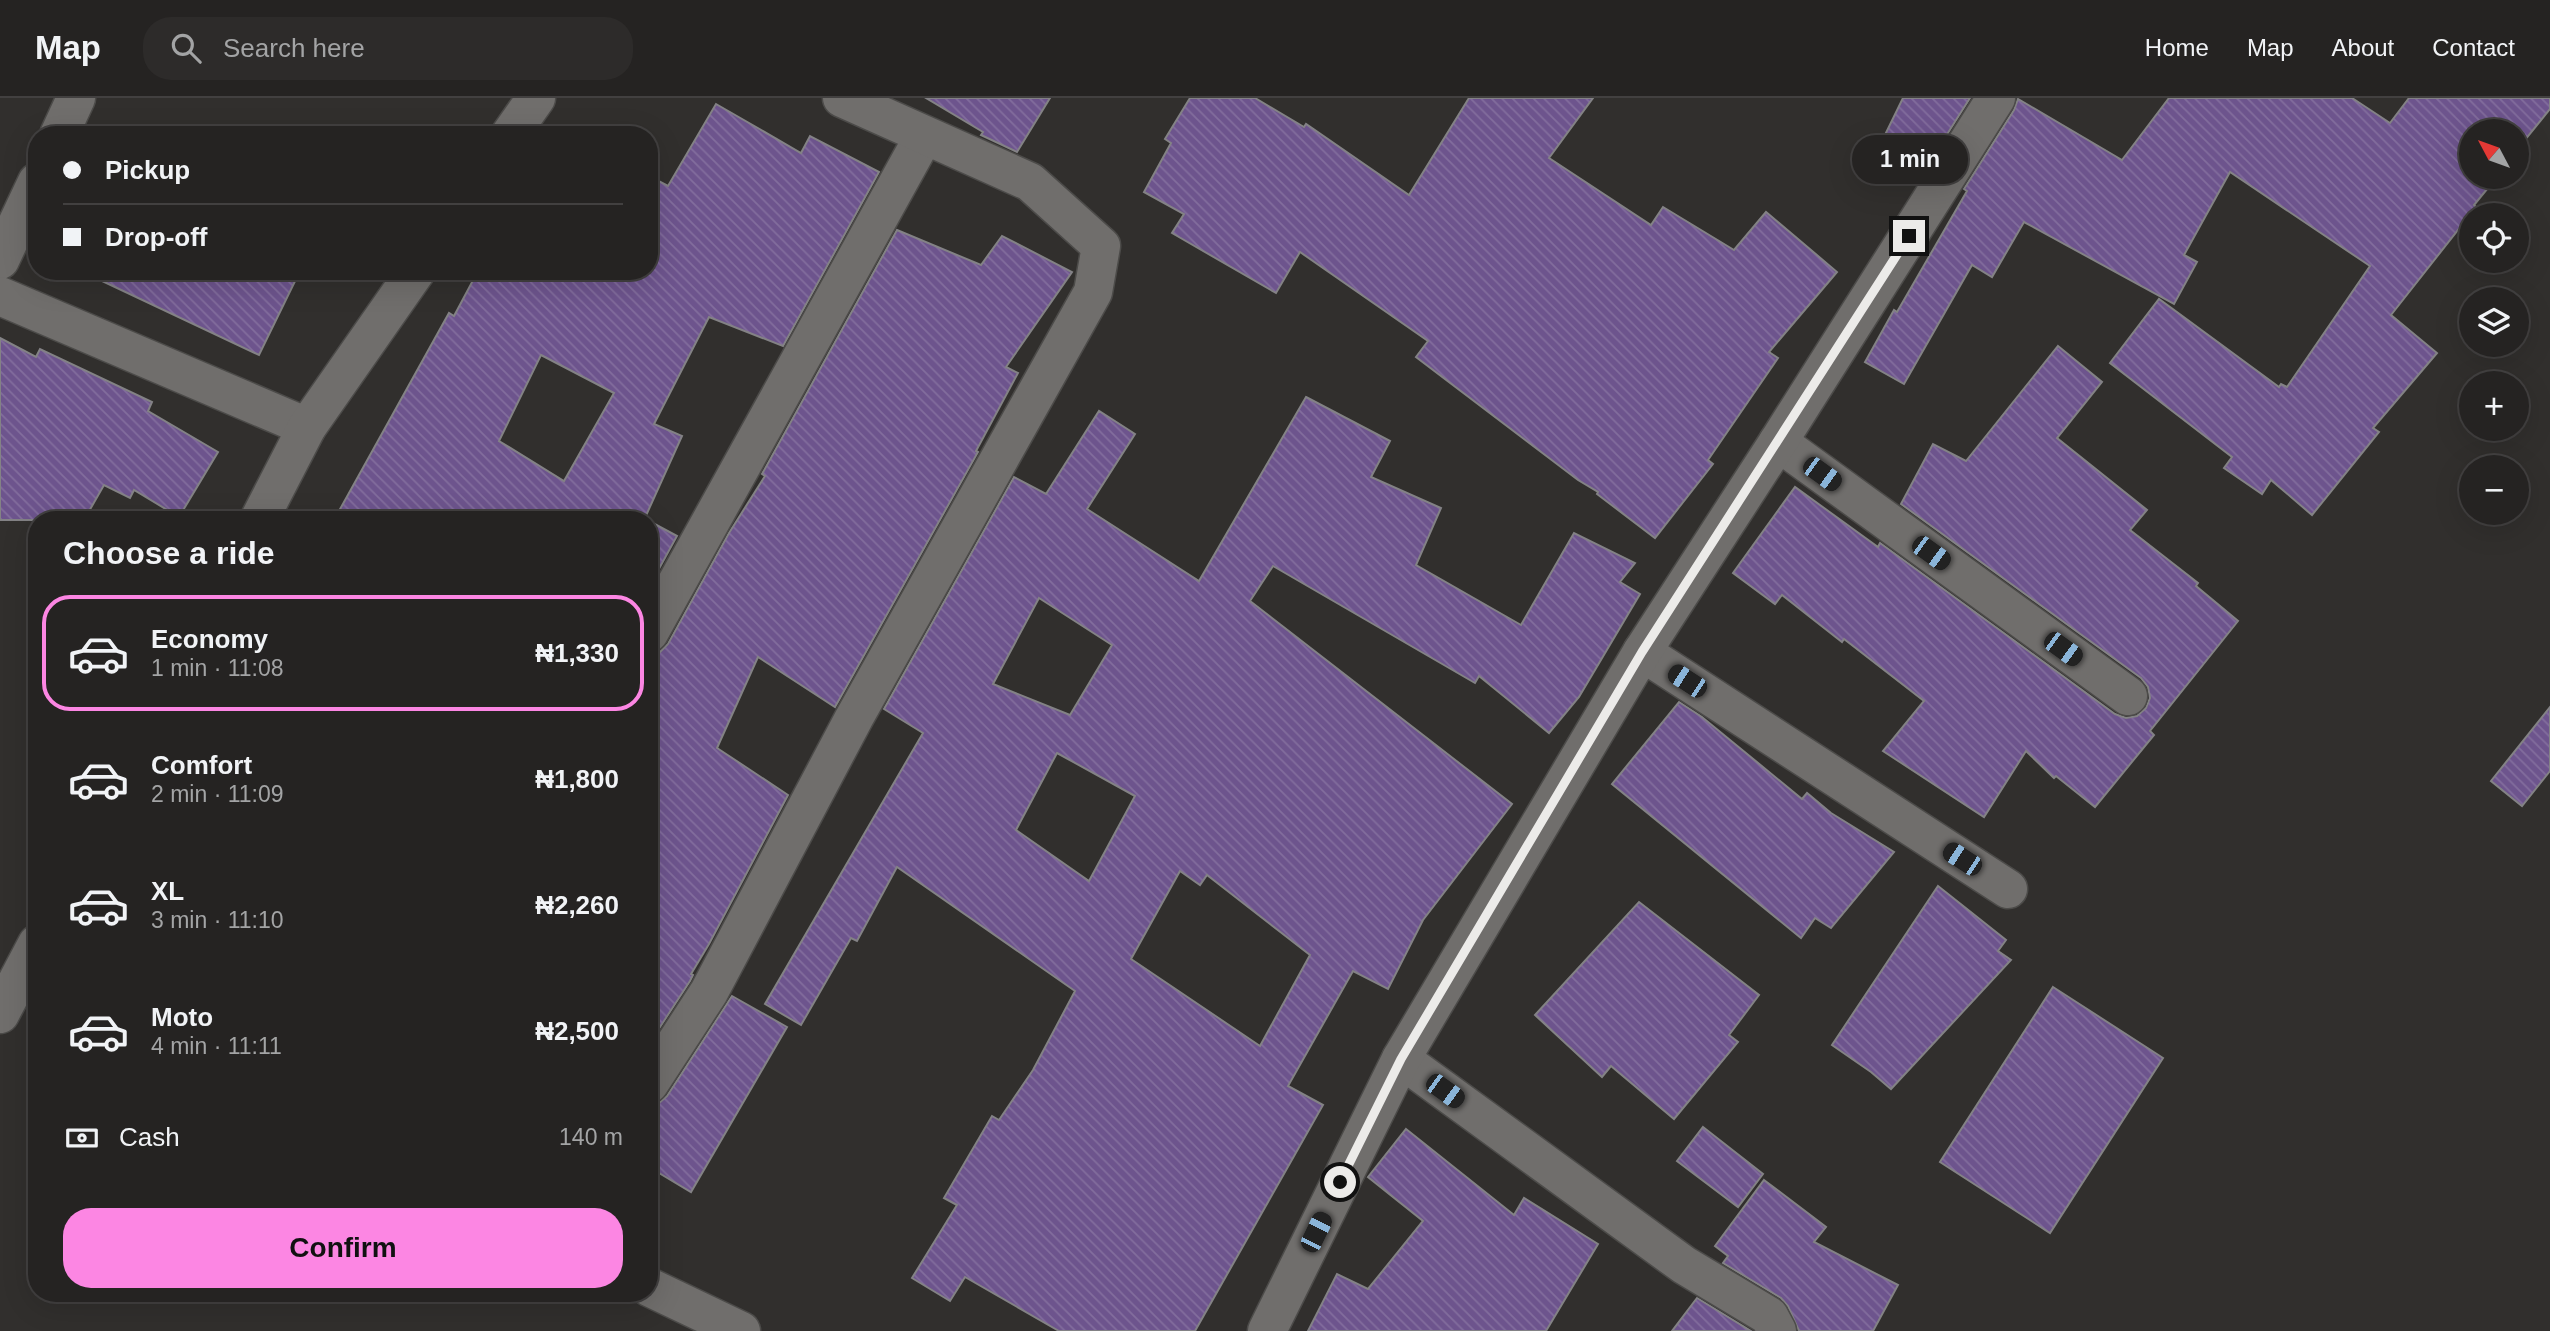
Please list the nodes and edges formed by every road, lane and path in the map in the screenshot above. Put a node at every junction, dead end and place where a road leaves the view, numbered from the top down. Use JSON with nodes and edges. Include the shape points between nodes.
{"nodes":[{"id":1,"x":76,"y":98,"type":"edge"},
{"id":2,"x":536,"y":98,"type":"edge"},
{"id":3,"x":842,"y":98,"type":"edge"},
{"id":4,"x":1996,"y":98,"type":"edge"},
{"id":5,"x":63,"y":126,"type":"edge"},
{"id":6,"x":516,"y":126,"type":"edge"},
{"id":7,"x":924,"y":136,"type":"junction"},
{"id":8,"x":28,"y":201,"type":"edge"},
{"id":9,"x":0,"y":260,"type":"edge"},
{"id":10,"x":410,"y":280,"type":"edge"},
{"id":11,"x":0,"y":296,"type":"edge"},
{"id":12,"x":307,"y":427,"type":"junction"},
{"id":13,"x":1778,"y":442,"type":"junction"},
{"id":14,"x":264,"y":511,"type":"edge"},
{"id":15,"x":658,"y":617,"type":"edge"},
{"id":16,"x":1642,"y":652,"type":"junction"},
{"id":17,"x":2128,"y":696,"type":"dead end"},
{"id":18,"x":2008,"y":889,"type":"dead end"},
{"id":19,"x":28,"y":962,"type":"edge"},
{"id":20,"x":13,"y":991,"type":"edge"},
{"id":21,"x":1401,"y":1059,"type":"junction"},
{"id":22,"x":658,"y":1070,"type":"edge"},
{"id":23,"x":658,"y":1291,"type":"edge"},
{"id":24,"x":741,"y":1331,"type":"edge"},
{"id":25,"x":1267,"y":1331,"type":"edge"},
{"id":26,"x":1777,"y":1331,"type":"edge"}],
"edges":[{"from":1,"to":5,"type":"street"},
{"from":2,"to":6,"type":"street"},
{"from":3,"to":7,"type":"street"},
{"from":4,"to":13,"type":"street"},
{"from":7,"to":15,"type":"street"},
{"from":7,"to":22,"type":"street","via":[[1030,182],[1101,246],[1093,292],[854,718],[709,992]]},
{"from":8,"to":9,"type":"street"},
{"from":10,"to":12,"type":"street"},
{"from":11,"to":12,"type":"street"},
{"from":12,"to":14,"type":"street"},
{"from":13,"to":16,"type":"street"},
{"from":13,"to":17,"type":"street"},
{"from":16,"to":18,"type":"street"},
{"from":16,"to":21,"type":"street"},
{"from":19,"to":20,"type":"street"},
{"from":21,"to":25,"type":"street"},
{"from":21,"to":26,"type":"street","via":[[1684,1265],[1769,1316]]},
{"from":23,"to":24,"type":"street"}]}
